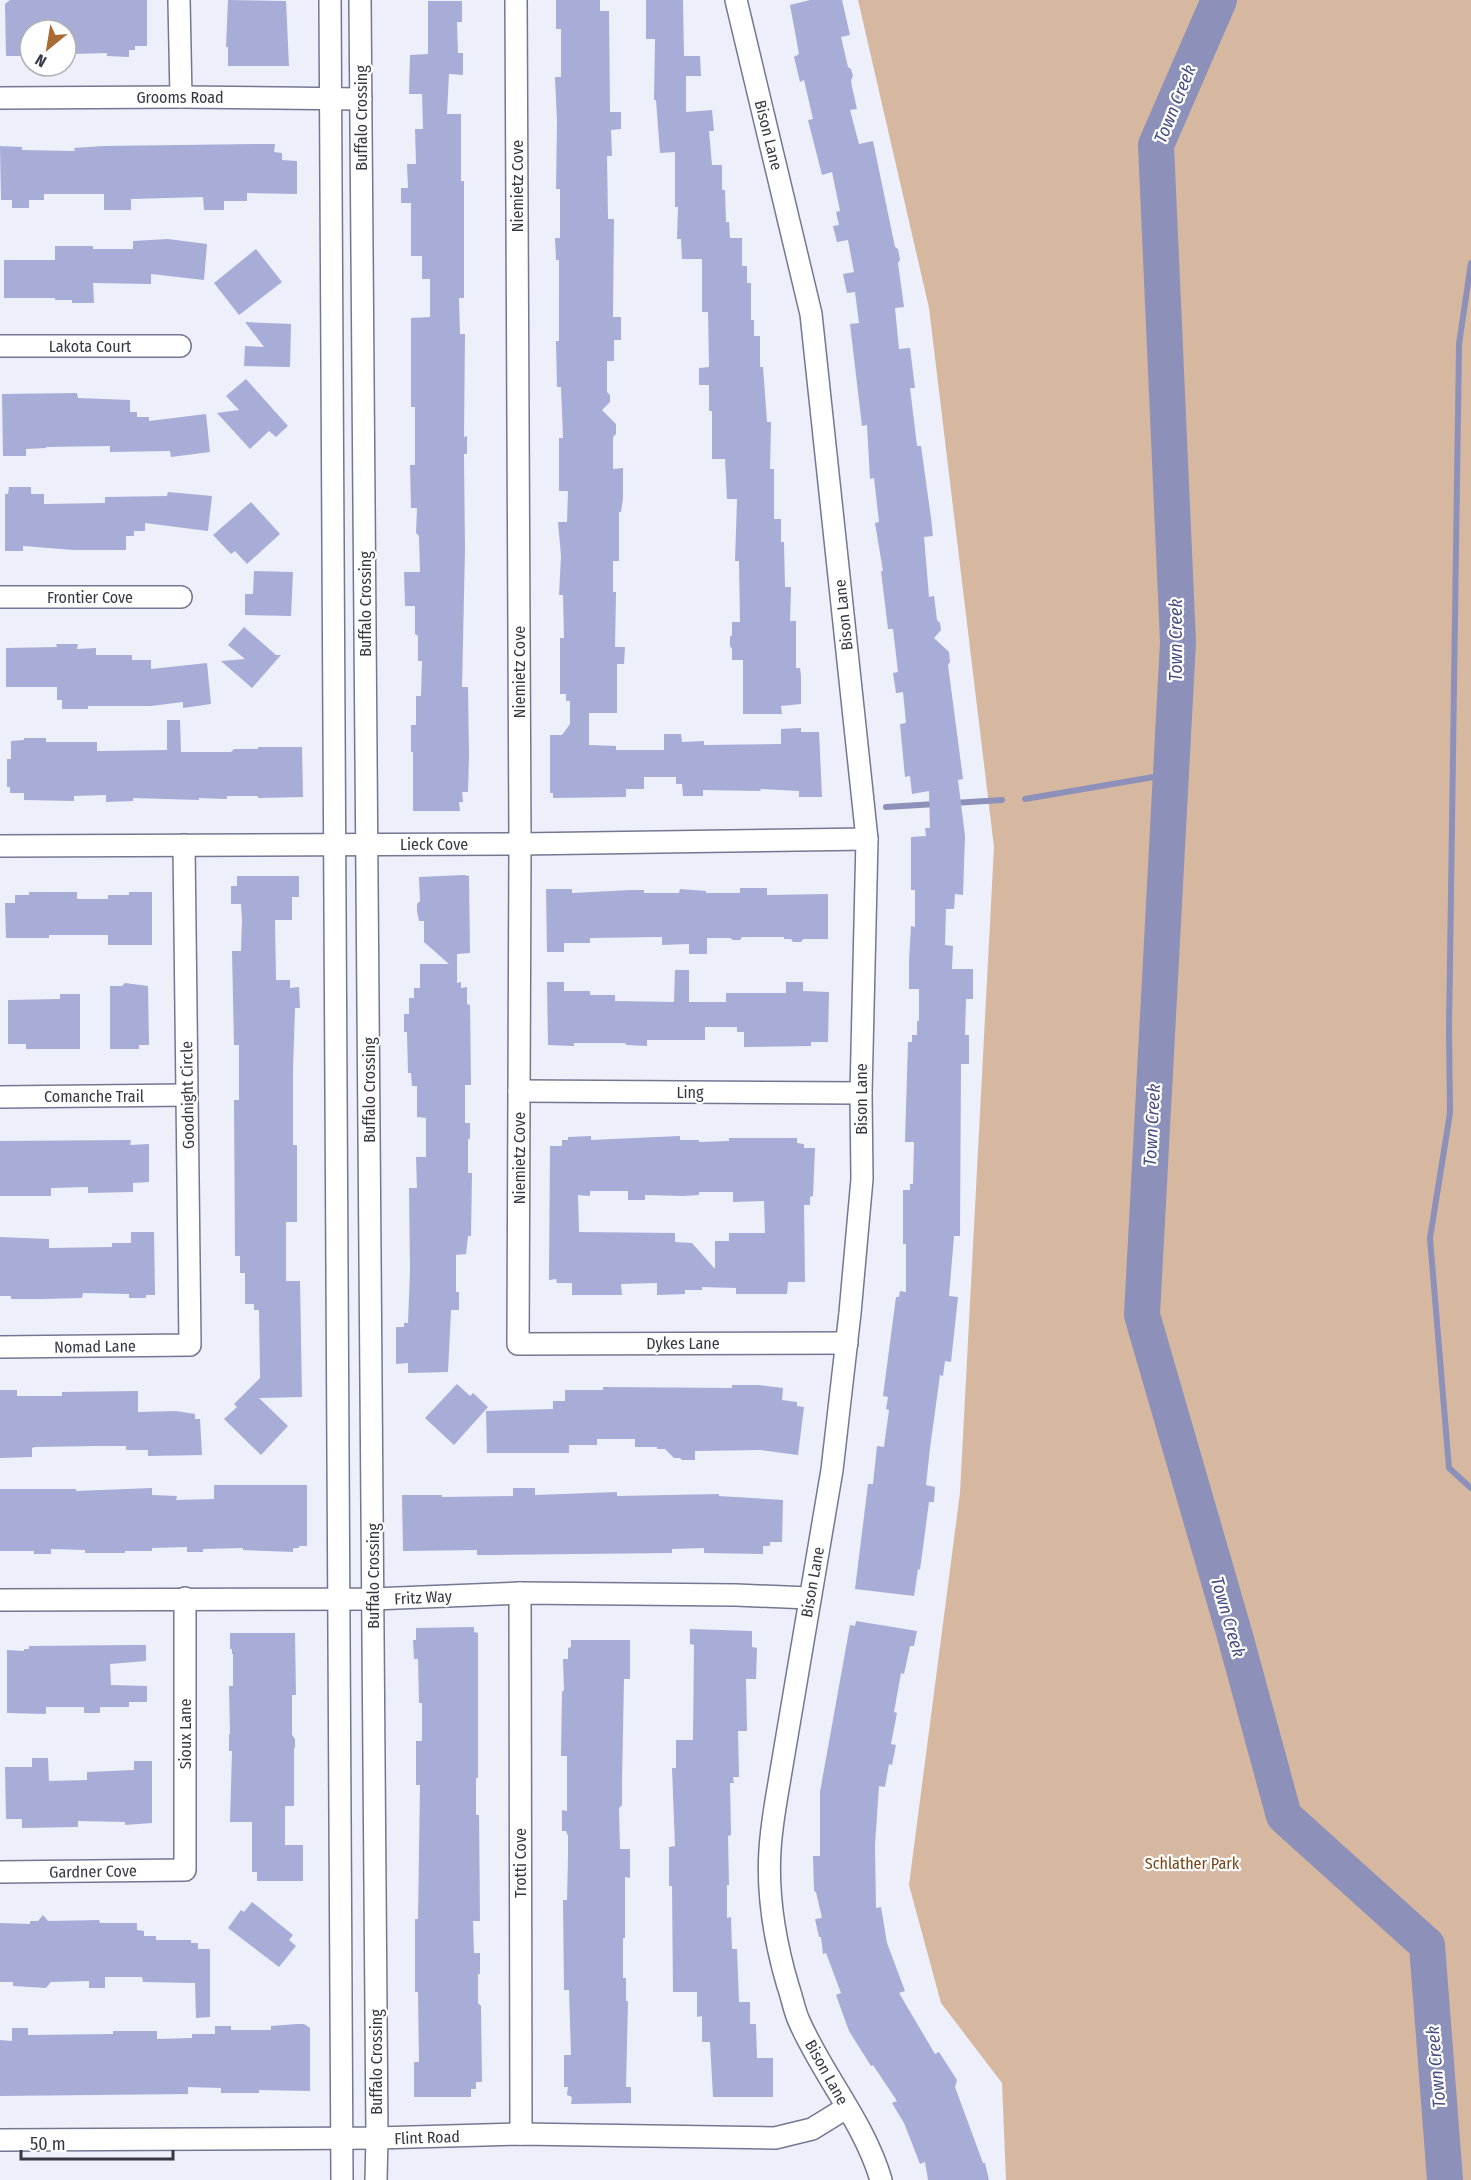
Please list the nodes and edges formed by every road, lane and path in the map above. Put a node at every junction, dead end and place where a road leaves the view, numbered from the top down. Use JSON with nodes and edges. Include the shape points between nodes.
{"nodes":[{"id":1,"x":179,"y":0,"type":"edge"},
{"id":2,"x":330,"y":0,"type":"edge"},
{"id":3,"x":360,"y":0,"type":"edge"},
{"id":4,"x":516,"y":0,"type":"edge"},
{"id":5,"x":736,"y":0,"type":"edge"},
{"id":6,"x":181,"y":96,"type":"junction"},
{"id":7,"x":0,"y":98,"type":"edge"},
{"id":8,"x":330,"y":99,"type":"junction"},
{"id":9,"x":361,"y":99,"type":"junction"},
{"id":10,"x":0,"y":346,"type":"edge"},
{"id":11,"x":180,"y":346,"type":"dead end"},
{"id":12,"x":0,"y":597,"type":"edge"},
{"id":13,"x":181,"y":597,"type":"dead end"},
{"id":14,"x":867,"y":839,"type":"junction"},
{"id":15,"x":520,"y":844,"type":"junction"},
{"id":16,"x":184,"y":845,"type":"junction"},
{"id":17,"x":335,"y":845,"type":"junction"},
{"id":18,"x":367,"y":845,"type":"junction"},
{"id":19,"x":0,"y":846,"type":"edge"},
{"id":20,"x":519,"y":1091,"type":"junction"},
{"id":21,"x":861,"y":1093,"type":"junction"},
{"id":22,"x":187,"y":1095,"type":"junction"},
{"id":23,"x":0,"y":1097,"type":"edge"},
{"id":24,"x":847,"y":1343,"type":"junction"},
{"id":25,"x":519,"y":1344,"type":"joint"},
{"id":26,"x":190,"y":1345,"type":"joint"},
{"id":27,"x":0,"y":1347,"type":"edge"},
{"id":28,"x":520,"y":1593,"type":"junction"},
{"id":29,"x":185,"y":1598,"type":"junction"},
{"id":30,"x":809,"y":1598,"type":"junction"},
{"id":31,"x":373,"y":1599,"type":"junction"},
{"id":32,"x":0,"y":1600,"type":"edge"},
{"id":33,"x":339,"y":1600,"type":"junction"},
{"id":34,"x":185,"y":1870,"type":"joint"},
{"id":35,"x":0,"y":1872,"type":"edge"},
{"id":36,"x":846,"y":2108,"type":"junction"},
{"id":37,"x":521,"y":2134,"type":"junction"},
{"id":38,"x":343,"y":2138,"type":"junction"},
{"id":39,"x":377,"y":2138,"type":"junction"},
{"id":40,"x":0,"y":2140,"type":"edge"},
{"id":41,"x":342,"y":2180,"type":"edge"},
{"id":42,"x":375,"y":2180,"type":"edge"},
{"id":43,"x":881,"y":2180,"type":"edge"}],
"edges":[{"from":1,"to":6,"type":"street"},
{"from":2,"to":8,"type":"street","name":"Buffalo Crossing"},
{"from":3,"to":9,"type":"street","name":"Buffalo Crossing"},
{"from":4,"to":15,"type":"street","name":"Niemietz Cove"},
{"from":5,"to":14,"type":"street","name":"Bison Lane","via":[[812,314]]},
{"from":6,"to":7,"type":"street","name":"Grooms Road"},
{"from":6,"to":8,"type":"street","name":"Grooms Road"},
{"from":8,"to":9,"type":"street","name":"Grooms Road"},
{"from":8,"to":17,"type":"street","name":"Buffalo Crossing"},
{"from":9,"to":18,"type":"street","name":"Buffalo Crossing"},
{"from":10,"to":11,"type":"street","name":"Lakota Court"},
{"from":12,"to":13,"type":"street","name":"Frontier Cove"},
{"from":14,"to":15,"type":"street","name":"Lieck Cove"},
{"from":14,"to":21,"type":"street","name":"Bison Lane"},
{"from":15,"to":18,"type":"street","name":"Lieck Cove"},
{"from":15,"to":20,"type":"street","name":"Niemietz Cove"},
{"from":16,"to":17,"type":"street","name":"Lieck Cove"},
{"from":16,"to":19,"type":"street","name":"Lieck Cove"},
{"from":16,"to":22,"type":"street","name":"Goodnight Circle"},
{"from":17,"to":18,"type":"street","name":"Lieck Cove"},
{"from":17,"to":33,"type":"street","name":"Buffalo Crossing"},
{"from":18,"to":31,"type":"street","name":"Buffalo Crossing"},
{"from":20,"to":21,"type":"street","name":"Ling"},
{"from":20,"to":25,"type":"street","name":"Niemietz Cove"},
{"from":21,"to":24,"type":"street","name":"Bison Lane","via":[[862,1179]]},
{"from":22,"to":23,"type":"street","name":"Comanche Trail"},
{"from":22,"to":26,"type":"street","name":"Goodnight Circle"},
{"from":24,"to":25,"type":"street","name":"Dykes Lane"},
{"from":24,"to":30,"type":"street","name":"Bison Lane","via":[[832,1470]]},
{"from":26,"to":27,"type":"street","name":"Nomad Lane"},
{"from":28,"to":30,"type":"street","name":"Fritz Way"},
{"from":28,"to":31,"type":"street","name":"Fritz Way"},
{"from":28,"to":37,"type":"street","name":"Trotti Cove"},
{"from":29,"to":32,"type":"street","name":"Fritz Way"},
{"from":29,"to":33,"type":"street","name":"Fritz Way"},
{"from":29,"to":34,"type":"street","name":"Sioux Lane"},
{"from":30,"to":36,"type":"street","name":"Bison Lane","via":[[777,1795],[769,1884],[784,1971],[799,2020]]},
{"from":31,"to":33,"type":"street","name":"Fritz Way"},
{"from":31,"to":39,"type":"street","name":"Buffalo Crossing"},
{"from":33,"to":38,"type":"street","name":"Buffalo Crossing"},
{"from":34,"to":35,"type":"street","name":"Gardner Cove"},
{"from":36,"to":37,"type":"street","name":"Flint Road","via":[[812,2129],[775,2138]]},
{"from":36,"to":43,"type":"street","name":"Bison Lane","via":[[868,2143]]},
{"from":37,"to":39,"type":"street","name":"Flint Road"},
{"from":38,"to":39,"type":"street","name":"Flint Road"},
{"from":38,"to":40,"type":"street","name":"Flint Road"},
{"from":38,"to":41,"type":"street","name":"Buffalo Crossing"},
{"from":39,"to":42,"type":"street","name":"Buffalo Crossing"}]}
